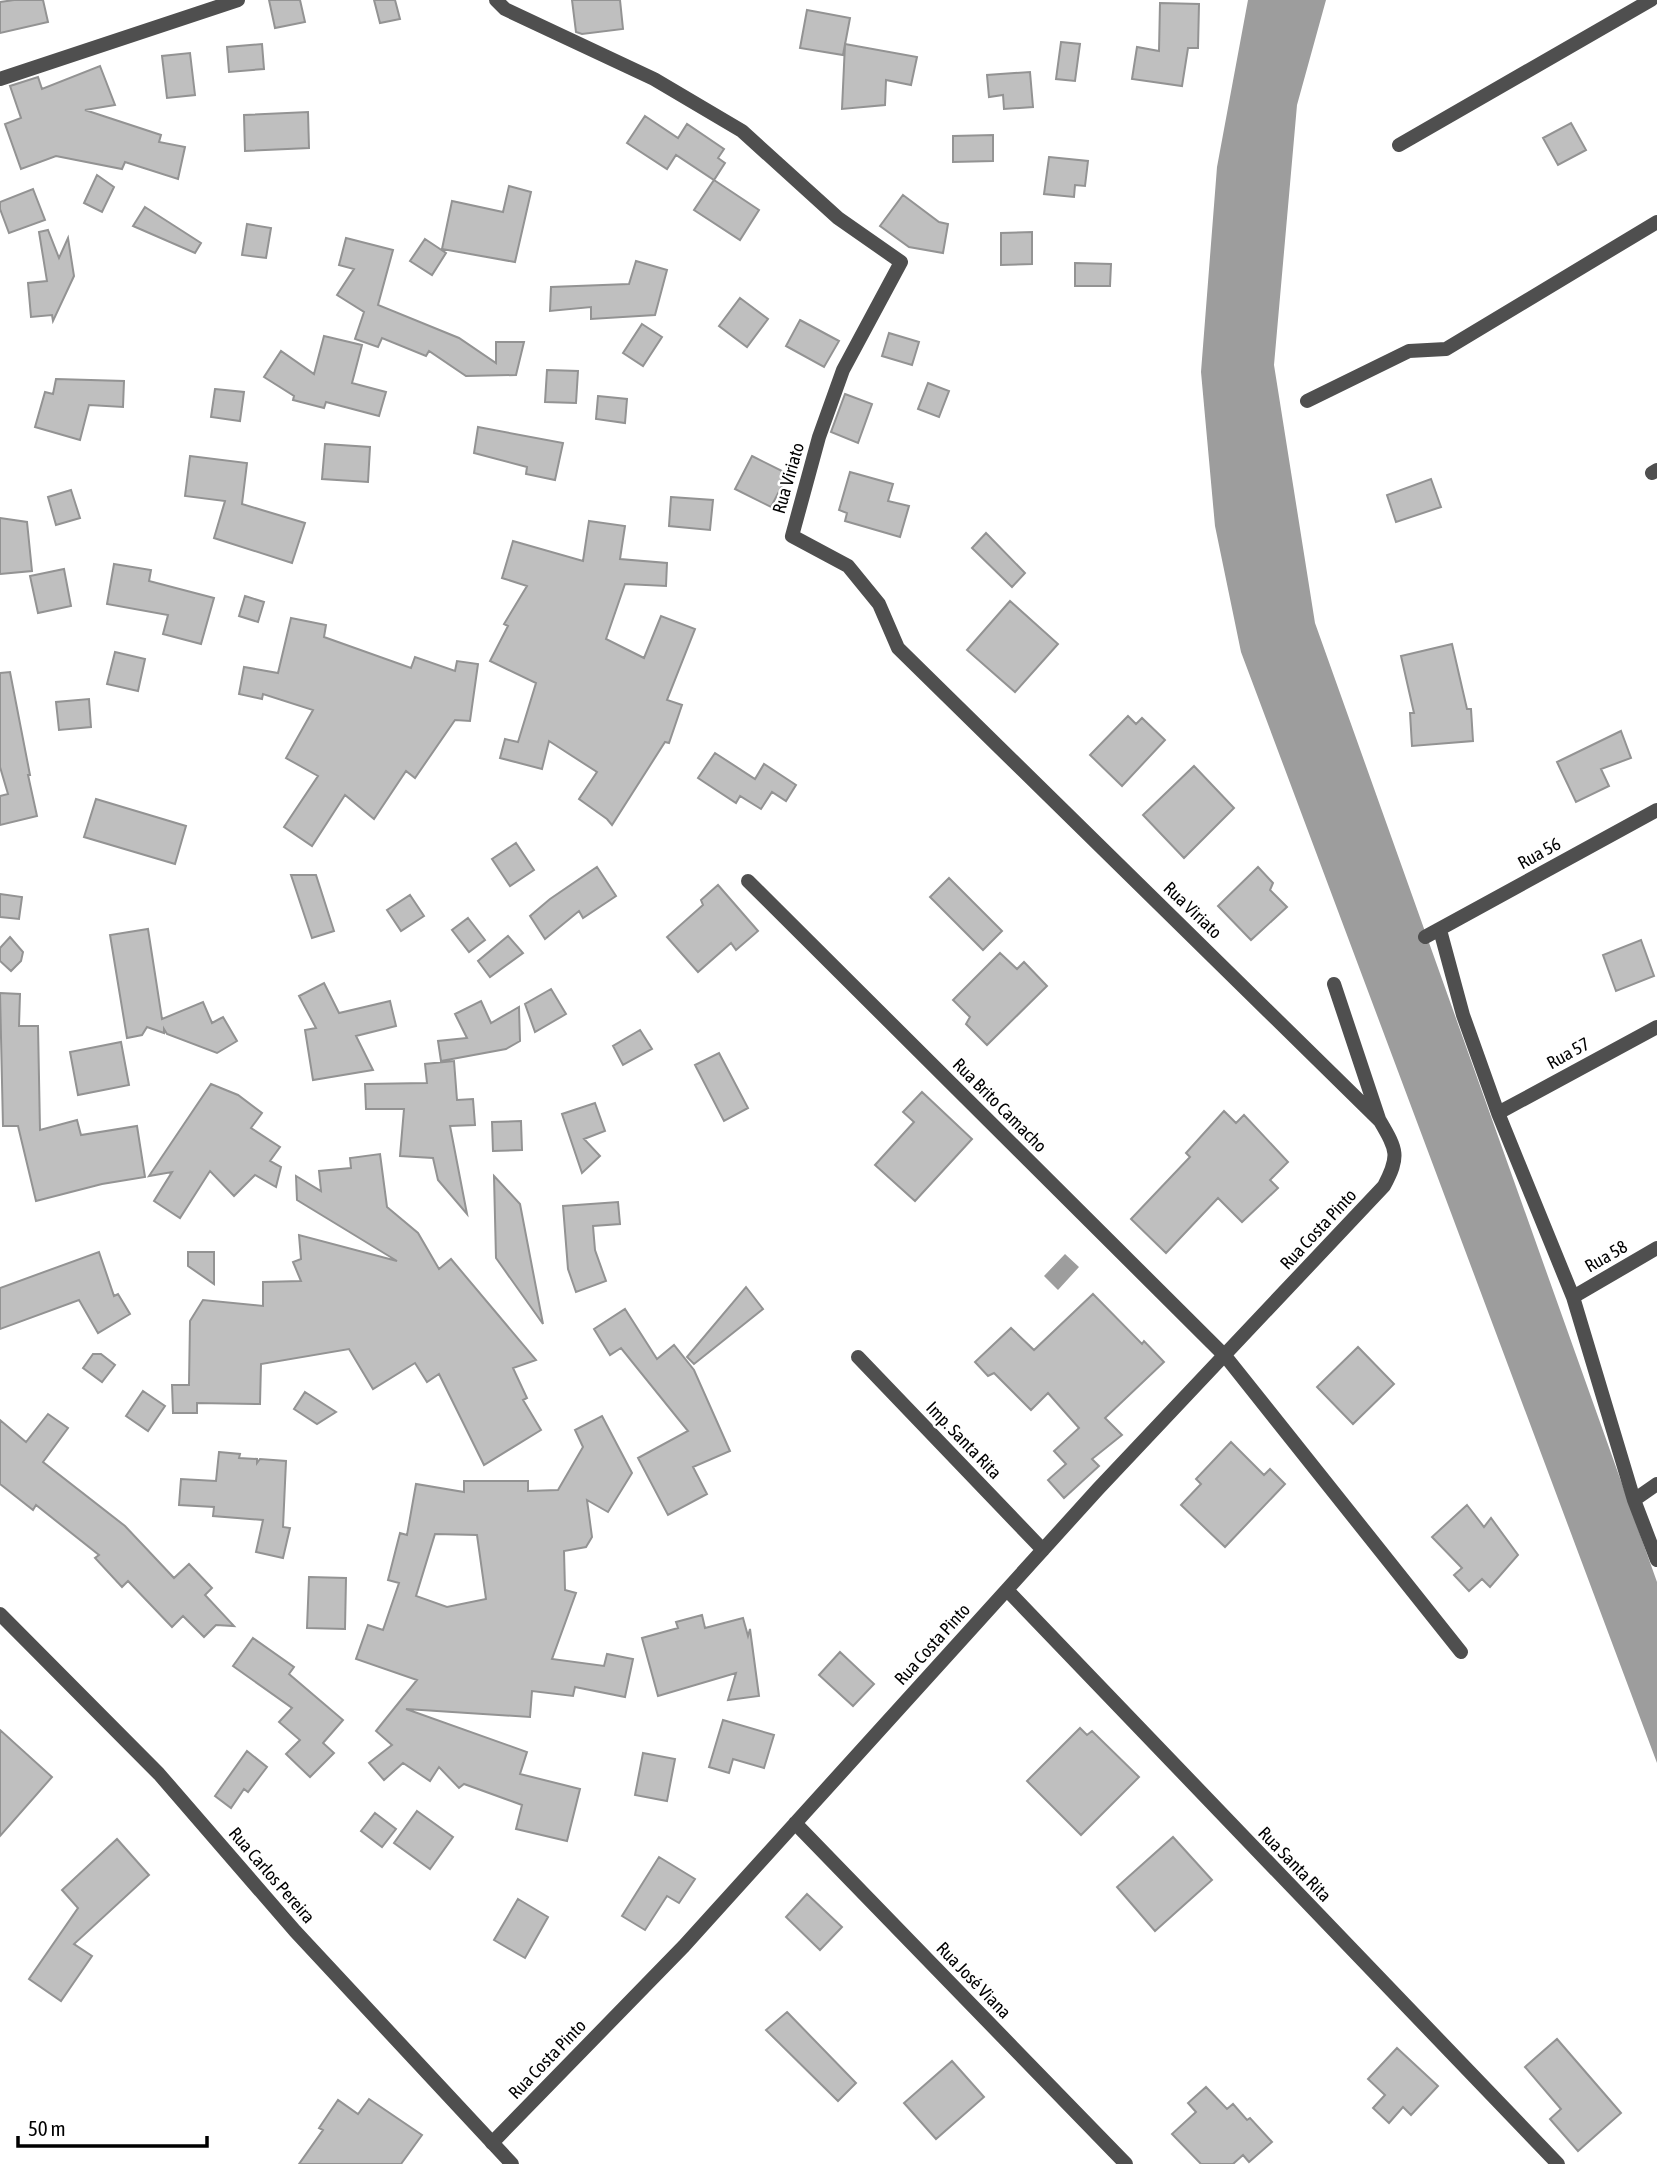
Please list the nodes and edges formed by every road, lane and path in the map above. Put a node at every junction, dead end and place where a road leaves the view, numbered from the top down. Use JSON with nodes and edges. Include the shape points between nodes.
{"nodes":[{"id":1,"x":239,"y":0,"type":"edge"},
{"id":2,"x":496,"y":0,"type":"edge"},
{"id":3,"x":1651,"y":0,"type":"edge"},
{"id":4,"x":0,"y":79,"type":"edge"},
{"id":5,"x":1399,"y":145,"type":"dead end"},
{"id":6,"x":1657,"y":222,"type":"edge"},
{"id":7,"x":1307,"y":401,"type":"dead end"},
{"id":8,"x":1657,"y":810,"type":"edge"},
{"id":9,"x":748,"y":881,"type":"dead end"},
{"id":10,"x":1440,"y":930,"type":"junction"},
{"id":11,"x":1425,"y":937,"type":"dead end"},
{"id":12,"x":1334,"y":984,"type":"dead end"},
{"id":13,"x":1657,"y":1027,"type":"edge"},
{"id":14,"x":1498,"y":1113,"type":"junction"},
{"id":15,"x":1380,"y":1121,"type":"junction"},
{"id":16,"x":1395,"y":1166,"type":"joint"},
{"id":17,"x":1657,"y":1248,"type":"edge"},
{"id":18,"x":1573,"y":1297,"type":"junction"},
{"id":19,"x":858,"y":1357,"type":"dead end"},
{"id":20,"x":1226,"y":1357,"type":"junction"},
{"id":21,"x":1657,"y":1484,"type":"edge"},
{"id":22,"x":1634,"y":1500,"type":"junction"},
{"id":23,"x":1043,"y":1550,"type":"junction"},
{"id":24,"x":1657,"y":1560,"type":"edge"},
{"id":25,"x":1007,"y":1590,"type":"junction"},
{"id":26,"x":0,"y":1614,"type":"edge"},
{"id":27,"x":1461,"y":1652,"type":"dead end"},
{"id":28,"x":795,"y":1823,"type":"junction"},
{"id":29,"x":492,"y":2143,"type":"junction"},
{"id":30,"x":512,"y":2164,"type":"edge"},
{"id":31,"x":1126,"y":2164,"type":"edge"},
{"id":32,"x":1558,"y":2164,"type":"edge"}],
"edges":[{"from":1,"to":4,"type":"street"},
{"from":2,"to":15,"type":"street","name":"Rua Viriato","via":[[505,9],[654,79],[743,131],[838,218],[901,262],[843,370],[792,536],[848,566],[879,604],[898,648]]},
{"from":3,"to":5,"type":"street"},
{"from":6,"to":7,"type":"street","via":[[1446,349],[1409,351]]},
{"from":8,"to":10,"type":"street","name":"Rua 56"},
{"from":9,"to":20,"type":"street","name":"Rua Brito Camacho"},
{"from":10,"to":11,"type":"street","name":"Rua 56"},
{"from":10,"to":14,"type":"street","via":[[1463,1015]]},
{"from":12,"to":15,"type":"street"},
{"from":13,"to":14,"type":"street","name":"Rua 57"},
{"from":14,"to":18,"type":"street"},
{"from":15,"to":16,"type":"street","name":"Rua Viriato","via":[[1393,1143]]},
{"from":16,"to":20,"type":"street","name":"Rua Costa Pinto","via":[[1384,1186]]},
{"from":17,"to":18,"type":"street","name":"Rua 58"},
{"from":18,"to":22,"type":"street"},
{"from":19,"to":23,"type":"street","name":"Imp. Santa Rita"},
{"from":20,"to":23,"type":"street","name":"Rua Costa Pinto"},
{"from":20,"to":27,"type":"street","name":"Rua Brito Camacho"},
{"from":21,"to":22,"type":"street"},
{"from":22,"to":24,"type":"street"},
{"from":23,"to":25,"type":"street","name":"Rua Costa Pinto"},
{"from":25,"to":28,"type":"street","name":"Rua Costa Pinto"},
{"from":25,"to":32,"type":"street","name":"Rua Santa Rita"},
{"from":26,"to":29,"type":"street","name":"Rua Carlos Pereira","via":[[159,1774],[295,1931]]},
{"from":28,"to":29,"type":"street","name":"Rua Costa Pinto","via":[[684,1946]]},
{"from":28,"to":31,"type":"street","name":"Rua José Viana"},
{"from":29,"to":30,"type":"street","name":"Rua Carlos Pereira"}]}
